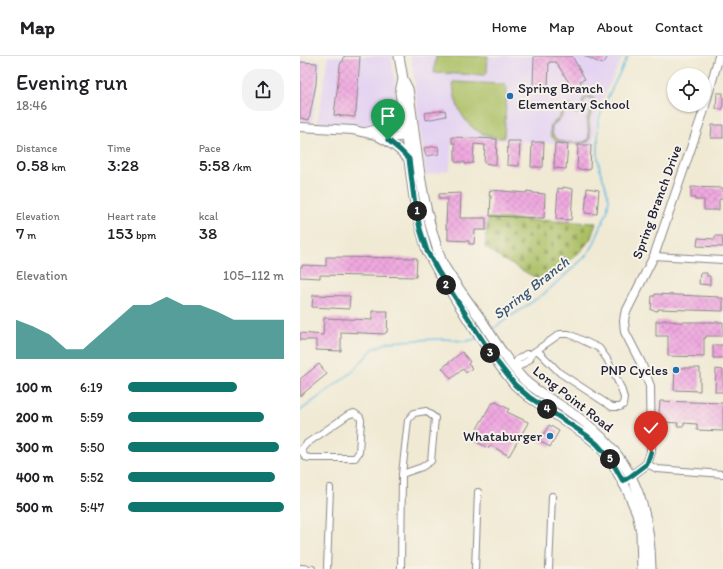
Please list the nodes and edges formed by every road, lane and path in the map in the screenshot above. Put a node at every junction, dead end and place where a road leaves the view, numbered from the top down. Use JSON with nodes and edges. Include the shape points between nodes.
{"nodes":[{"id":1,"x":399,"y":56,"type":"edge"},
{"id":2,"x":719,"y":56,"type":"edge"},
{"id":3,"x":300,"y":127,"type":"edge"},
{"id":4,"x":366,"y":132,"type":"junction"},
{"id":5,"x":410,"y":133,"type":"junction"},
{"id":6,"x":378,"y":136,"type":"junction"},
{"id":7,"x":409,"y":159,"type":"junction"},
{"id":8,"x":654,"y":256,"type":"junction"},
{"id":9,"x":723,"y":260,"type":"edge"},
{"id":10,"x":534,"y":352,"type":"junction"},
{"id":11,"x":512,"y":369,"type":"junction"},
{"id":12,"x":301,"y":450,"type":"edge"},
{"id":13,"x":305,"y":457,"type":"junction"},
{"id":14,"x":300,"y":462,"type":"edge"},
{"id":15,"x":647,"y":464,"type":"junction"},
{"id":16,"x":402,"y":474,"type":"junction"},
{"id":17,"x":723,"y":474,"type":"edge"},
{"id":18,"x":627,"y":478,"type":"junction"},
{"id":19,"x":330,"y":488,"type":"dead end"},
{"id":20,"x":478,"y":492,"type":"dead end"},
{"id":21,"x":552,"y":496,"type":"dead end"},
{"id":22,"x":300,"y":568,"type":"edge"},
{"id":23,"x":312,"y":569,"type":"edge"},
{"id":24,"x":327,"y":569,"type":"edge"},
{"id":25,"x":401,"y":569,"type":"edge"},
{"id":26,"x":475,"y":569,"type":"edge"},
{"id":27,"x":549,"y":569,"type":"edge"},
{"id":28,"x":642,"y":569,"type":"edge"},
{"id":29,"x":651,"y":569,"type":"edge"}],
"edges":[{"from":1,"to":5,"type":"main road","name":"Long Point Road","via":[[403,79],[408,89]]},
{"from":2,"to":8,"type":"street","name":"Spring Branch Drive","via":[[703,113]]},
{"from":3,"to":4,"type":"street"},
{"from":4,"to":5,"type":"street","via":[[378,129]]},
{"from":4,"to":6,"type":"street"},
{"from":5,"to":6,"type":"street","via":[[398,138]]},
{"from":5,"to":7,"type":"main road","name":"Long Point Road"},
{"from":5,"to":11,"type":"main road","name":"Long Point Road","via":[[429,222],[443,264]]},
{"from":6,"to":7,"type":"main road","via":[[388,140]]},
{"from":7,"to":11,"type":"main road","name":"Long Point Road","via":[[420,229],[427,251],[487,348]]},
{"from":8,"to":9,"type":"street"},
{"from":8,"to":15,"type":"street","name":"Spring Branch Drive","via":[[627,309],[624,321],[625,332],[650,386],[651,452]]},
{"from":10,"to":10,"type":"street","via":[[560,334],[568,334],[599,348],[621,388],[623,405],[612,407],[560,373]]},
{"from":10,"to":11,"type":"street","via":[[517,360]]},
{"from":11,"to":18,"type":"main road","name":"Long Point Road","via":[[515,385],[597,444]]},
{"from":12,"to":13,"type":"street"},
{"from":12,"to":13,"type":"street","via":[[348,415],[354,413],[360,417],[357,457]]},
{"from":13,"to":14,"type":"street"},
{"from":15,"to":17,"type":"street","via":[[657,469]]},
{"from":15,"to":18,"type":"street"},
{"from":16,"to":16,"type":"street","via":[[431,461],[435,418],[426,412],[414,413],[408,420]]},
{"from":16,"to":25,"type":"street"},
{"from":18,"to":28,"type":"main road","name":"Long Point Road","via":[[641,532]]},
{"from":18,"to":29,"type":"main road","name":"Long Point Road","via":[[646,513],[651,543]]},
{"from":19,"to":24,"type":"street"},
{"from":20,"to":26,"type":"street"},
{"from":21,"to":27,"type":"street"},
{"from":22,"to":23,"type":"street"}]}
